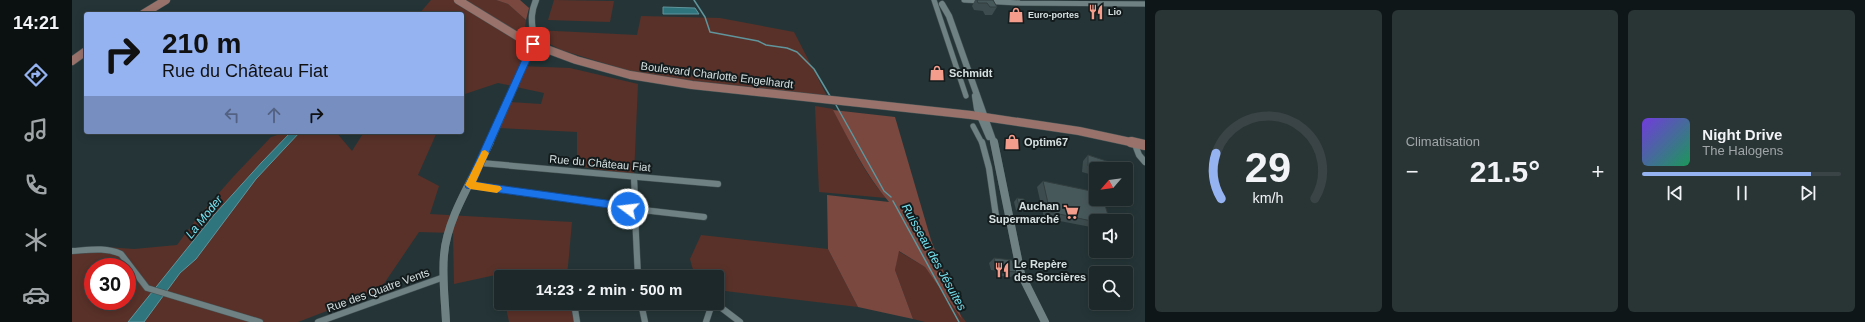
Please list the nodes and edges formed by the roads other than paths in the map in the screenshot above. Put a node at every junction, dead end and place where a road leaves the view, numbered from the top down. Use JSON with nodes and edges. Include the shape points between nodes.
{"nodes":[{"id":1,"x":166,"y":0,"type":"edge"},
{"id":2,"x":458,"y":0,"type":"edge"},
{"id":3,"x":536,"y":0,"type":"edge"},
{"id":4,"x":934,"y":0,"type":"edge"},
{"id":5,"x":964,"y":0,"type":"edge"},
{"id":6,"x":942,"y":2,"type":"edge"},
{"id":7,"x":1044,"y":2,"type":"edge"},
{"id":8,"x":1145,"y":4,"type":"edge"},
{"id":9,"x":146,"y":12,"type":"edge"},
{"id":10,"x":533,"y":44,"type":"junction"},
{"id":11,"x":84,"y":52,"type":"edge"},
{"id":12,"x":72,"y":61,"type":"edge"},
{"id":13,"x":963,"y":86,"type":"junction"},
{"id":14,"x":974,"y":88,"type":"junction"},
{"id":15,"x":966,"y":96,"type":"dead end"},
{"id":16,"x":975,"y":99,"type":"junction"},
{"id":17,"x":984,"y":119,"type":"junction"},
{"id":18,"x":973,"y":126,"type":"dead end"},
{"id":19,"x":989,"y":137,"type":"junction"},
{"id":20,"x":1134,"y":142,"type":"junction"},
{"id":21,"x":1145,"y":144,"type":"edge"},
{"id":22,"x":984,"y":146,"type":"junction"},
{"id":23,"x":481,"y":162,"type":"junction"},
{"id":24,"x":1145,"y":162,"type":"edge"},
{"id":25,"x":634,"y":177,"type":"junction"},
{"id":26,"x":1002,"y":181,"type":"junction"},
{"id":27,"x":718,"y":184,"type":"dead end"},
{"id":28,"x":470,"y":185,"type":"junction"},
{"id":29,"x":635,"y":202,"type":"junction"},
{"id":30,"x":628,"y":207,"type":"junction"},
{"id":31,"x":643,"y":210,"type":"junction"},
{"id":32,"x":635,"y":215,"type":"junction"},
{"id":33,"x":704,"y":217,"type":"dead end"},
{"id":34,"x":1010,"y":223,"type":"junction"},
{"id":35,"x":72,"y":250,"type":"edge"},
{"id":36,"x":638,"y":270,"type":"edge"},
{"id":37,"x":444,"y":277,"type":"junction"},
{"id":38,"x":575,"y":310,"type":"edge"},
{"id":39,"x":642,"y":310,"type":"edge"},
{"id":40,"x":712,"y":310,"type":"edge"},
{"id":41,"x":724,"y":310,"type":"edge"},
{"id":42,"x":260,"y":322,"type":"edge"},
{"id":43,"x":318,"y":322,"type":"edge"},
{"id":44,"x":446,"y":322,"type":"edge"},
{"id":45,"x":578,"y":322,"type":"edge"},
{"id":46,"x":645,"y":322,"type":"edge"},
{"id":47,"x":706,"y":322,"type":"edge"},
{"id":48,"x":740,"y":322,"type":"edge"},
{"id":49,"x":1045,"y":322,"type":"edge"}],
"edges":[{"from":1,"to":9,"type":"main road"},
{"from":2,"to":10,"type":"main road","name":"Boulevard Charlotte Engelhardt","via":[[507,33]]},
{"from":3,"to":10,"type":"street","via":[[531,21]]},
{"from":4,"to":13,"type":"street"},
{"from":5,"to":7,"type":"street"},
{"from":6,"to":14,"type":"street"},
{"from":7,"to":8,"type":"street"},
{"from":10,"to":17,"type":"main road","name":"Boulevard Charlotte Engelhardt","via":[[606,69],[663,81]]},
{"from":10,"to":23,"type":"street"},
{"from":11,"to":12,"type":"main road"},
{"from":13,"to":15,"type":"street"},
{"from":13,"to":16,"type":"street"},
{"from":14,"to":16,"type":"street"},
{"from":14,"to":17,"type":"street"},
{"from":16,"to":17,"type":"street"},
{"from":17,"to":19,"type":"street"},
{"from":17,"to":20,"type":"main road","name":"Boulevard Charlotte Engelhardt","via":[[1058,128]]},
{"from":17,"to":26,"type":"street","via":[[998,155]]},
{"from":18,"to":22,"type":"street","via":[[979,132]]},
{"from":19,"to":22,"type":"street"},
{"from":19,"to":26,"type":"street"},
{"from":20,"to":21,"type":"main road","name":"Boulevard Charlotte Engelhardt"},
{"from":20,"to":24,"type":"street","via":[[1139,156]]},
{"from":22,"to":34,"type":"street","via":[[996,216]]},
{"from":23,"to":25,"type":"street","name":"Rue du Château Fiat"},
{"from":23,"to":28,"type":"street"},
{"from":25,"to":27,"type":"street","name":"Rue du Château Fiat"},
{"from":25,"to":29,"type":"street"},
{"from":26,"to":34,"type":"street"},
{"from":28,"to":30,"type":"street"},
{"from":28,"to":37,"type":"street","via":[[447,238]]},
{"from":29,"to":30,"type":"street"},
{"from":29,"to":31,"type":"street","via":[[642,204]]},
{"from":30,"to":32,"type":"street","via":[[628,211]]},
{"from":31,"to":32,"type":"street"},
{"from":31,"to":33,"type":"street"},
{"from":32,"to":36,"type":"street"},
{"from":34,"to":49,"type":"street","via":[[1013,251],[1022,279]]},
{"from":35,"to":42,"type":"street","via":[[116,251],[147,288]]},
{"from":37,"to":43,"type":"street","name":"Rue des Quatre Vents"},
{"from":37,"to":44,"type":"street"},
{"from":38,"to":45,"type":"street"},
{"from":39,"to":46,"type":"street"},
{"from":40,"to":47,"type":"street"},
{"from":41,"to":48,"type":"street"}]}
